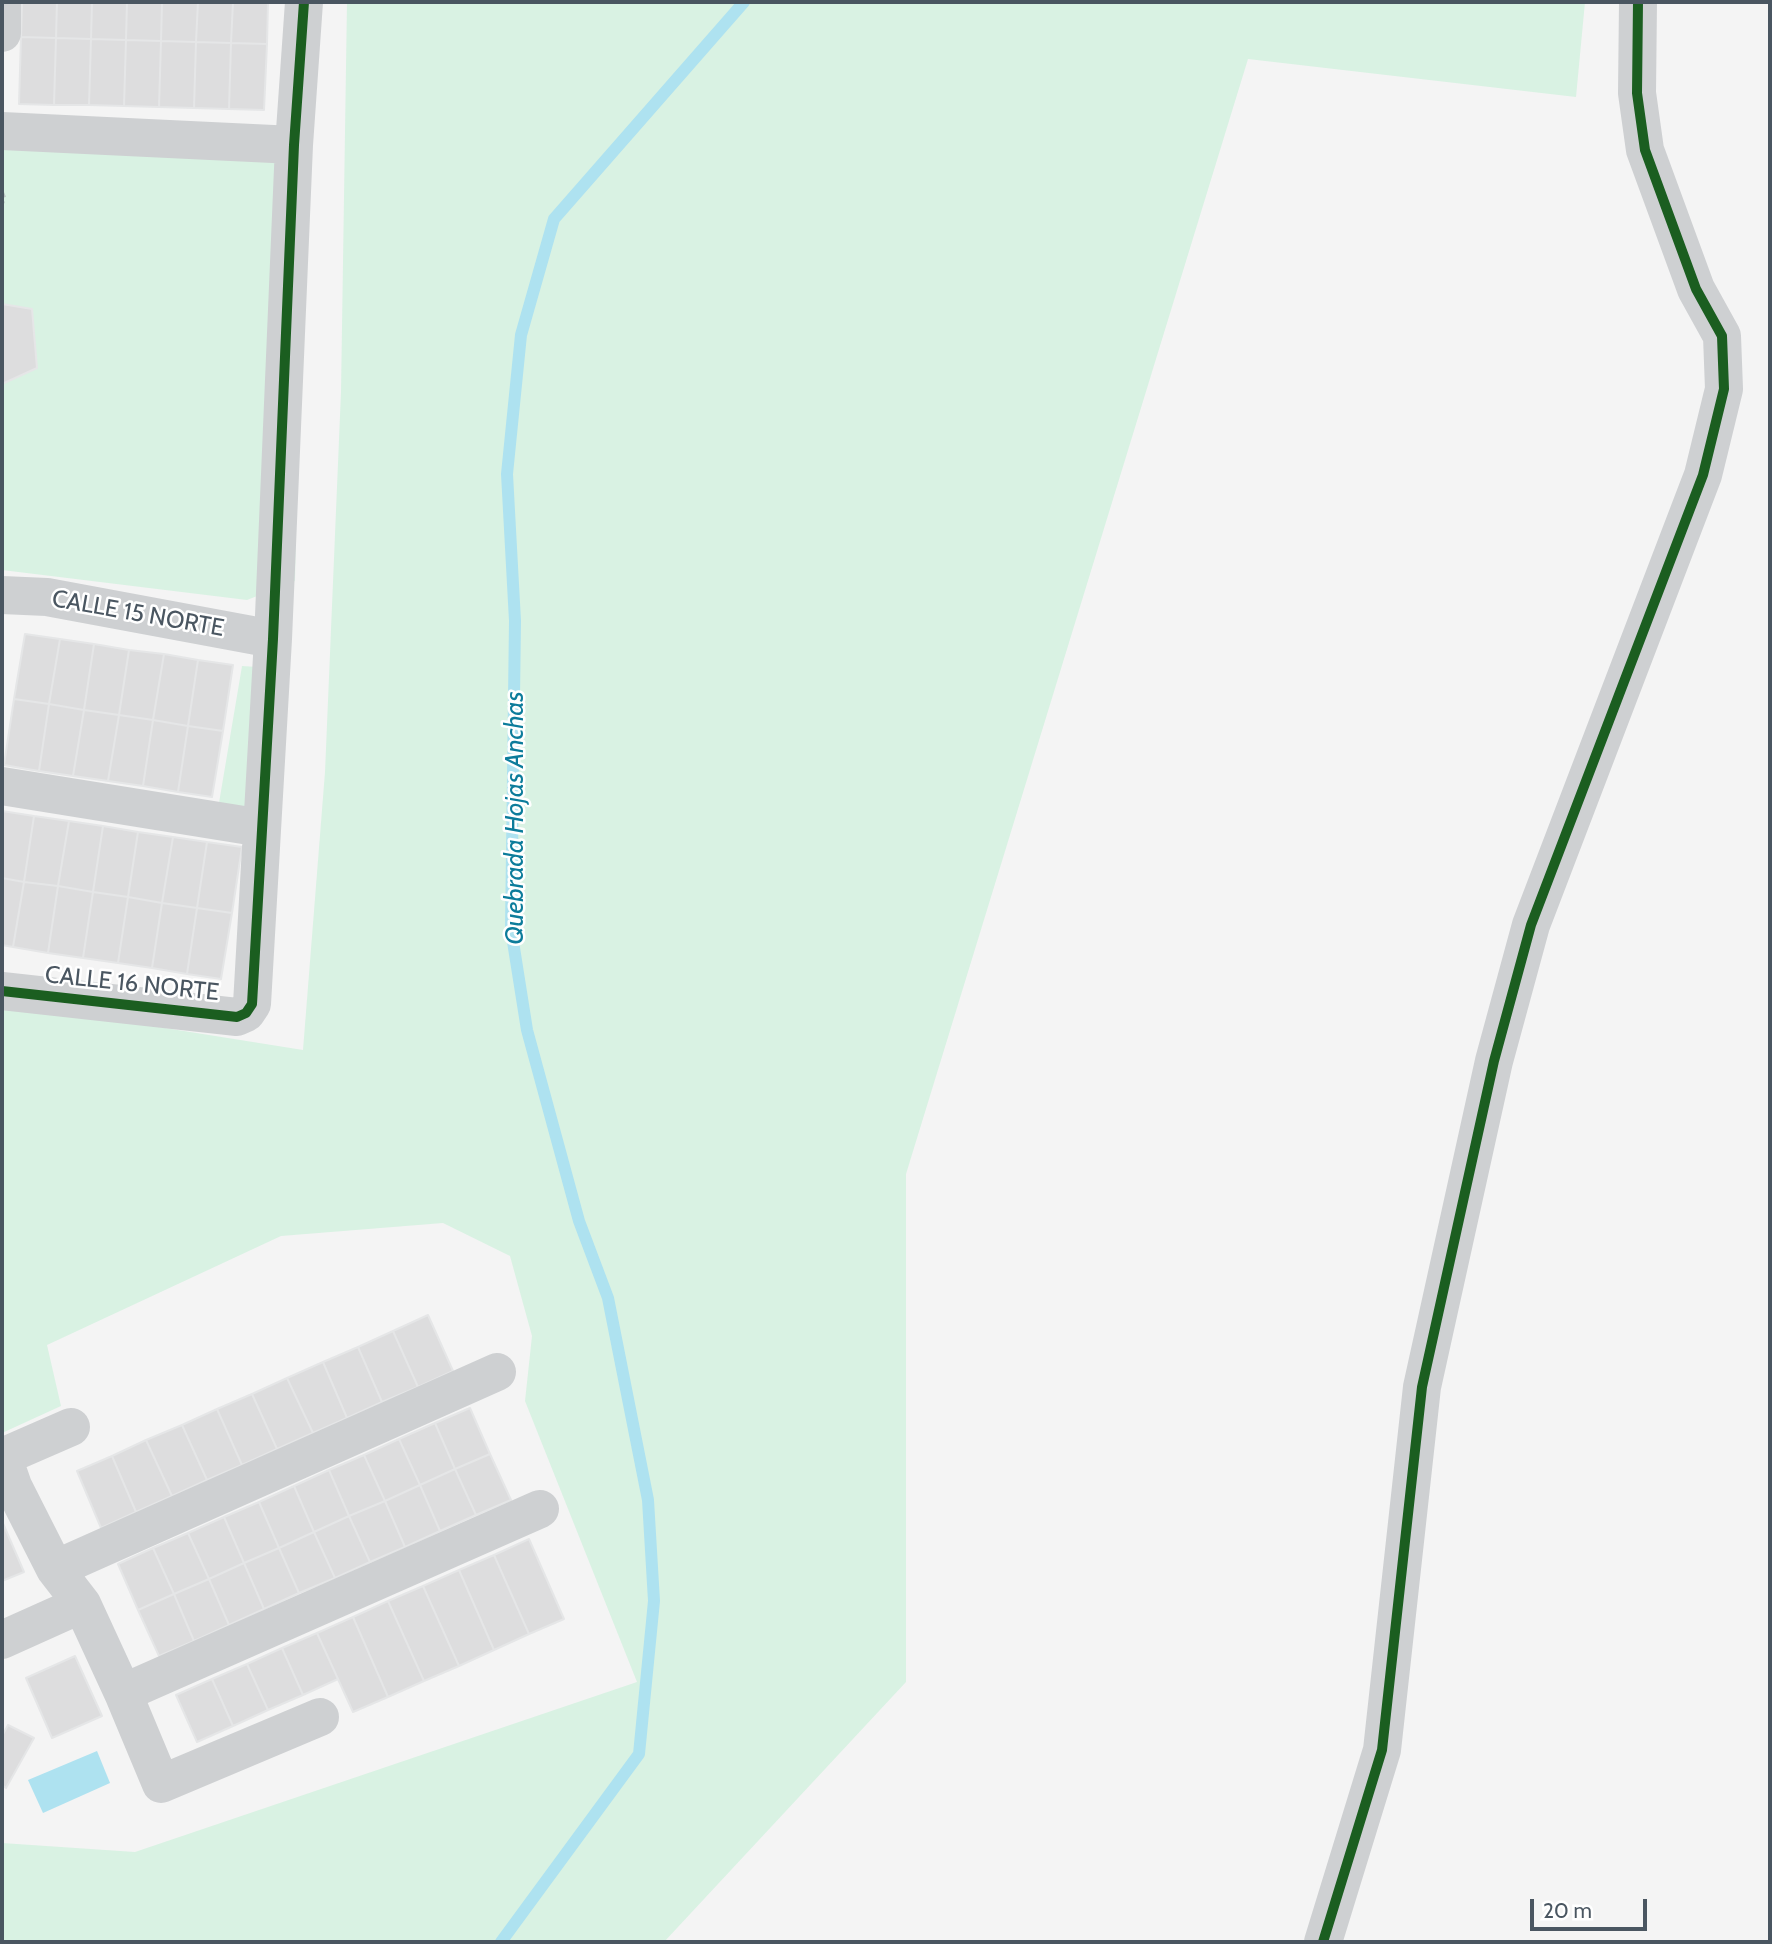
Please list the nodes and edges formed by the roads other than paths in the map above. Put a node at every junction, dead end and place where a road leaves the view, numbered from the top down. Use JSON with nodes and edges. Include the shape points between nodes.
{"nodes":[{"id":1,"x":2,"y":2,"type":"edge"},
{"id":2,"x":304,"y":2,"type":"edge"},
{"id":3,"x":1638,"y":2,"type":"edge"},
{"id":4,"x":2,"y":33,"type":"edge"},
{"id":5,"x":2,"y":131,"type":"edge"},
{"id":6,"x":295,"y":145,"type":"junction"},
{"id":7,"x":2,"y":595,"type":"edge"},
{"id":8,"x":273,"y":639,"type":"junction"},
{"id":9,"x":2,"y":786,"type":"edge"},
{"id":10,"x":262,"y":828,"type":"junction"},
{"id":11,"x":2,"y":991,"type":"edge"},
{"id":12,"x":497,"y":1372,"type":"dead end"},
{"id":13,"x":71,"y":1427,"type":"dead end"},
{"id":14,"x":2,"y":1457,"type":"edge"},
{"id":15,"x":540,"y":1509,"type":"dead end"},
{"id":16,"x":55,"y":1569,"type":"junction"},
{"id":17,"x":82,"y":1604,"type":"junction"},
{"id":18,"x":2,"y":1640,"type":"edge"},
{"id":19,"x":123,"y":1693,"type":"junction"},
{"id":20,"x":320,"y":1717,"type":"dead end"},
{"id":21,"x":1323,"y":1942,"type":"edge"}],
"edges":[{"from":1,"to":4,"type":"street"},
{"from":2,"to":6,"type":"street"},
{"from":3,"to":21,"type":"street","via":[[1637,93],[1645,150],[1696,289],[1722,336],[1724,389],[1703,475],[1531,925],[1494,1061],[1422,1387],[1382,1750]]},
{"from":5,"to":6,"type":"street"},
{"from":6,"to":8,"type":"street"},
{"from":7,"to":8,"type":"street","name":"CALLE 15 NORTE","via":[[47,597]]},
{"from":8,"to":10,"type":"street"},
{"from":9,"to":10,"type":"street"},
{"from":10,"to":11,"type":"street","name":"CALLE 16 NORTE","via":[[252,1004],[246,1013],[237,1017]]},
{"from":12,"to":16,"type":"street"},
{"from":13,"to":14,"type":"street"},
{"from":14,"to":16,"type":"street"},
{"from":15,"to":19,"type":"street"},
{"from":16,"to":17,"type":"street"},
{"from":17,"to":18,"type":"street"},
{"from":17,"to":19,"type":"street"},
{"from":19,"to":20,"type":"street","via":[[161,1784]]}]}
